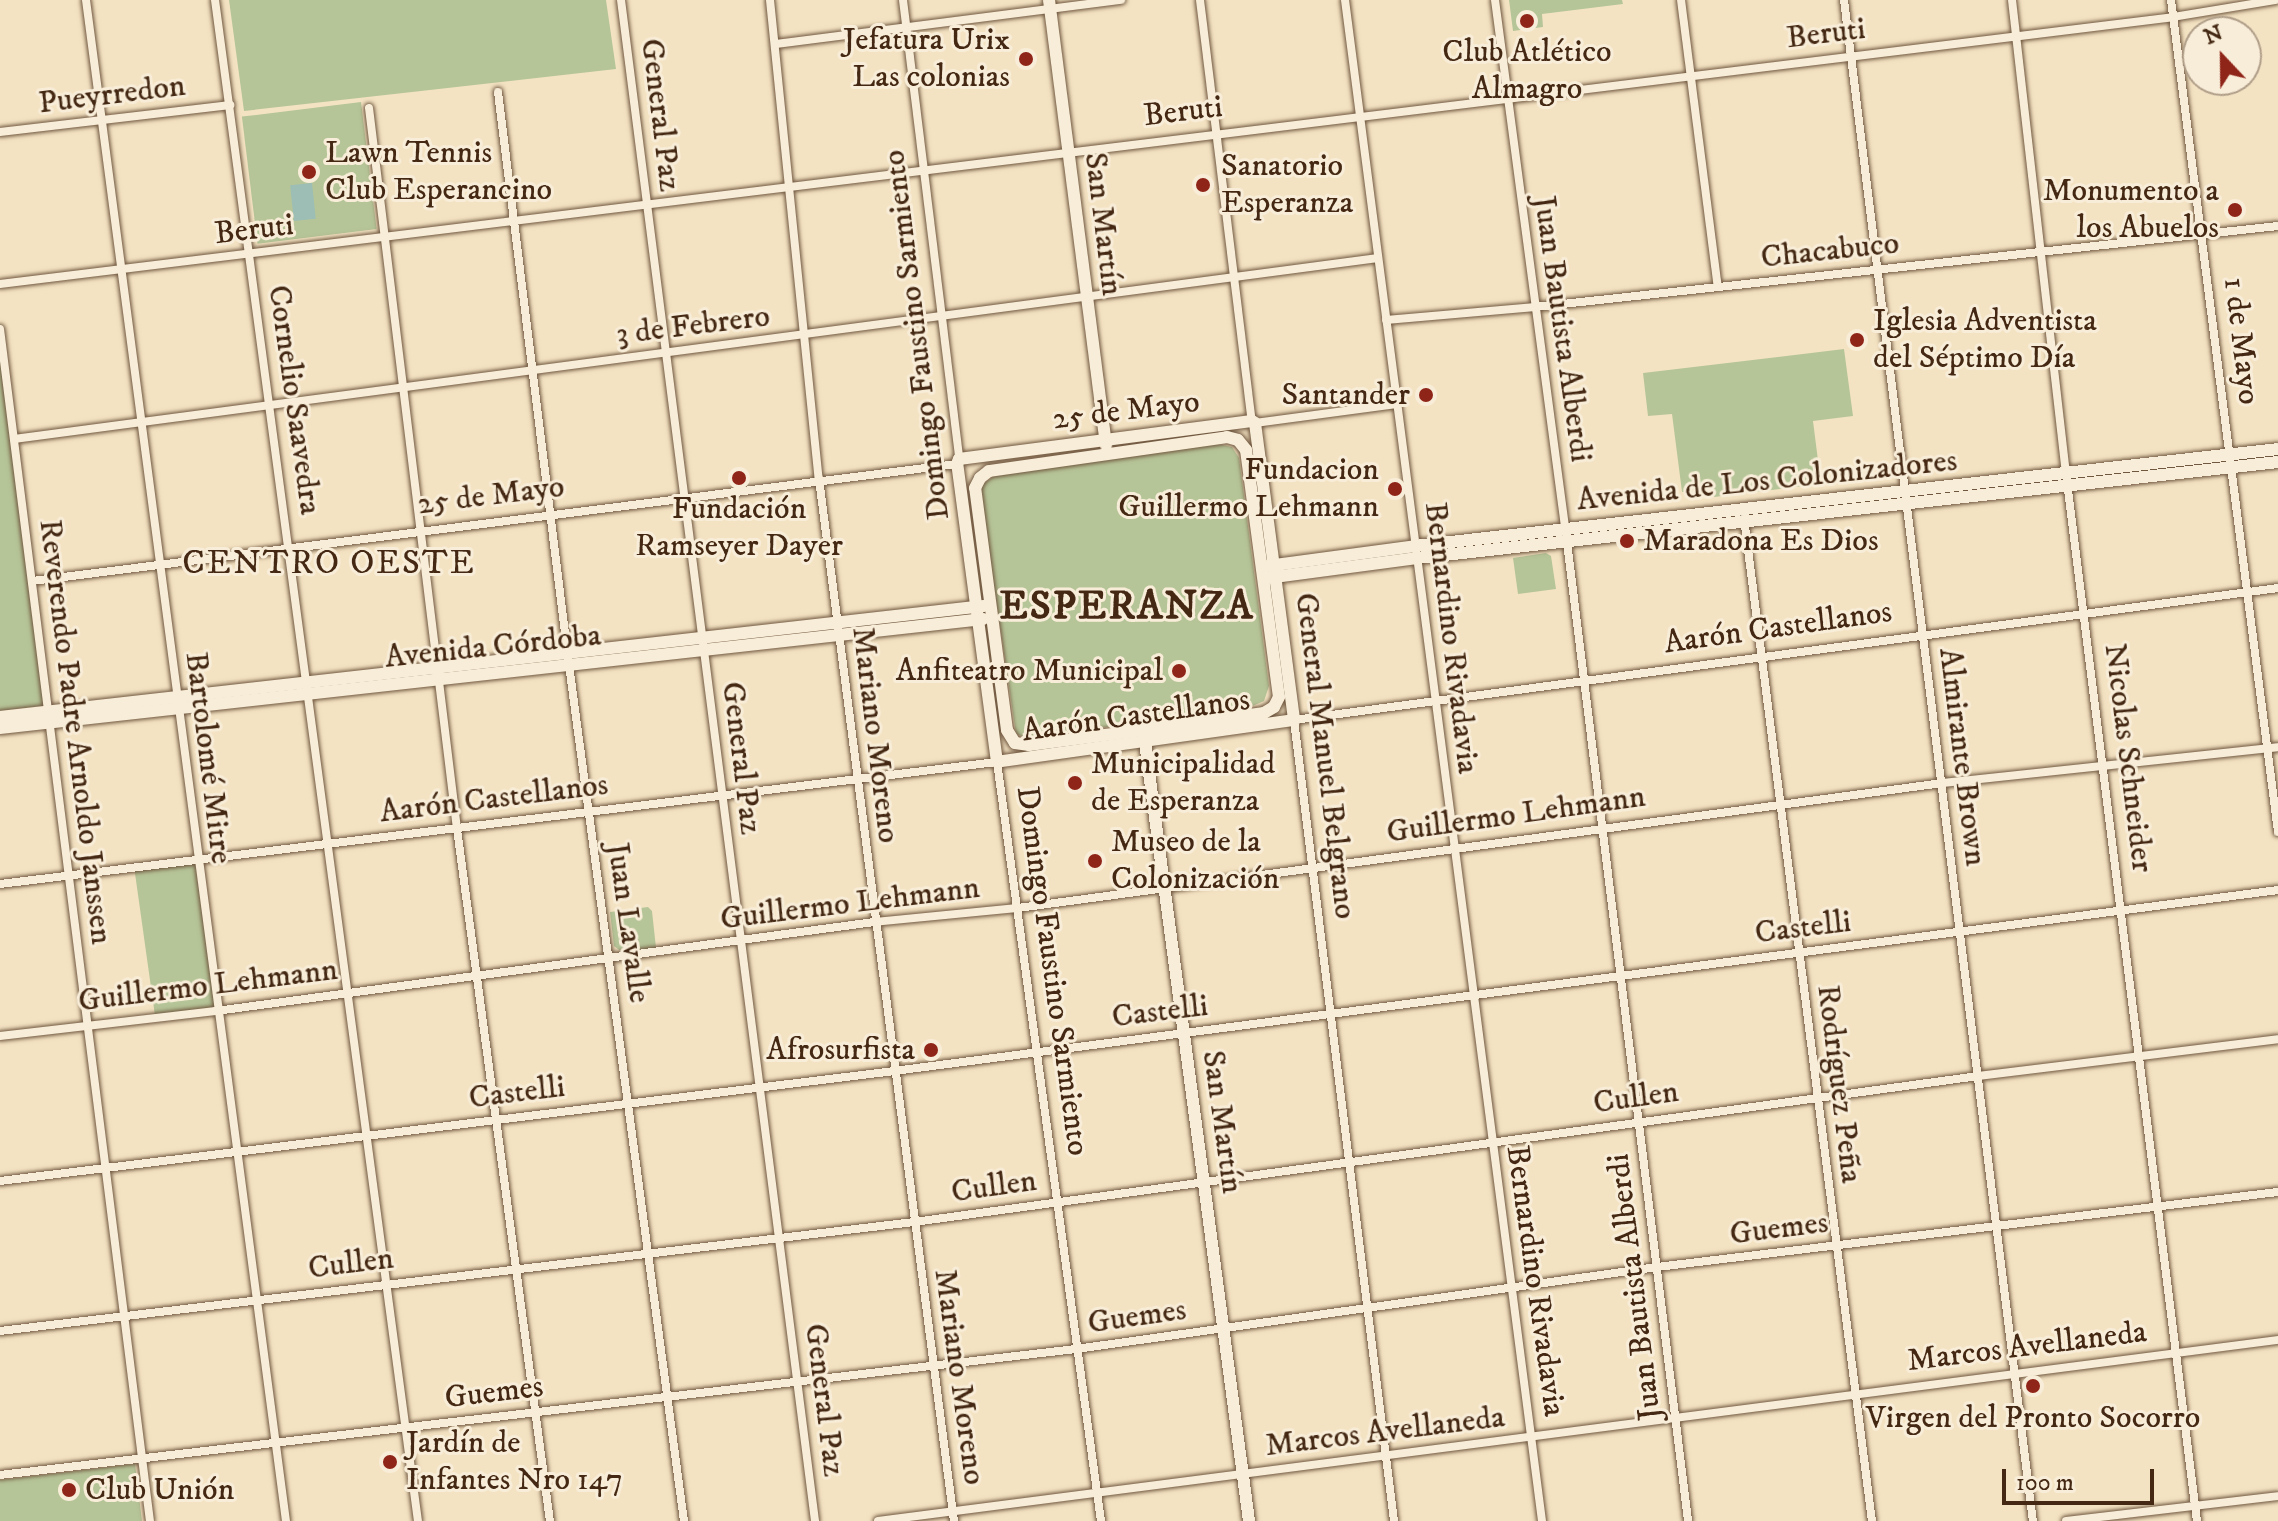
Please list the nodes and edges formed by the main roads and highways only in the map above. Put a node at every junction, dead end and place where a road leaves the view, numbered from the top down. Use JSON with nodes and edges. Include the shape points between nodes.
{"nodes":[{"id":1,"x":1049,"y":5,"type":"edge"},
{"id":2,"x":1254,"y":422,"type":"joint"},
{"id":3,"x":1106,"y":440,"type":"junction"},
{"id":4,"x":1243,"y":445,"type":"joint"},
{"id":5,"x":2278,"y":449,"type":"edge"},
{"id":6,"x":1107,"y":454,"type":"junction"},
{"id":7,"x":2232,"y":460,"type":"junction"},
{"id":8,"x":958,"y":462,"type":"joint"},
{"id":9,"x":2278,"y":462,"type":"edge"},
{"id":10,"x":989,"y":471,"type":"joint"},
{"id":11,"x":1905,"y":498,"type":"junction"},
{"id":12,"x":1566,"y":536,"type":"junction"},
{"id":13,"x":1269,"y":572,"type":"junction"},
{"id":14,"x":992,"y":612,"type":"junction"},
{"id":15,"x":977,"y":613,"type":"junction"},
{"id":16,"x":1264,"y":713,"type":"joint"},
{"id":17,"x":0,"y":717,"type":"edge"},
{"id":18,"x":49,"y":717,"type":"junction"},
{"id":19,"x":1294,"y":720,"type":"joint"},
{"id":20,"x":0,"y":728,"type":"edge"},
{"id":21,"x":1007,"y":730,"type":"joint"},
{"id":22,"x":1144,"y":736,"type":"junction"},
{"id":23,"x":997,"y":762,"type":"joint"},
{"id":24,"x":1249,"y":1521,"type":"edge"}],
"edges":[{"from":1,"to":3,"type":"main road","name":"San Martín"},
{"from":2,"to":3,"type":"main road","name":"25 de Mayo"},
{"from":2,"to":13,"type":"main road","name":"General Manuel Belgrano"},
{"from":3,"to":6,"type":"main road","name":"San Martín"},
{"from":3,"to":8,"type":"main road","name":"25 de Mayo"},
{"from":4,"to":6,"type":"main road","name":"25 de Mayo","via":[[1227,437]]},
{"from":4,"to":13,"type":"main road","name":"General Manuel Belgrano"},
{"from":5,"to":7,"type":"main road","name":"Avenida de Los Colonizadores"},
{"from":6,"to":10,"type":"main road","name":"25 de Mayo"},
{"from":7,"to":9,"type":"main road","name":"Avenida de Los Colonizadores"},
{"from":7,"to":11,"type":"main road","name":"Avenida de Los Colonizadores"},
{"from":8,"to":15,"type":"main road","name":"Domingo Faustino Sarmiento"},
{"from":10,"to":14,"type":"main road","name":"Domingo Faustino Sarmiento","via":[[975,488]]},
{"from":11,"to":12,"type":"main road","name":"Avenida de Los Colonizadores","via":[[1745,509]]},
{"from":11,"to":12,"type":"main road","name":"Avenida de Los Colonizadores","via":[[1744,524]]},
{"from":12,"to":13,"type":"main road","name":"Avenida de Los Colonizadores"},
{"from":13,"to":16,"type":"main road","name":"General Manuel Belgrano","via":[[1279,697]]},
{"from":13,"to":19,"type":"main road","name":"General Manuel Belgrano"},
{"from":14,"to":15,"type":"main road","name":"Avenida Córdoba"},
{"from":14,"to":21,"type":"main road","name":"Domingo Faustino Sarmiento"},
{"from":15,"to":18,"type":"main road","name":"Avenida Córdoba"},
{"from":15,"to":23,"type":"main road","name":"Domingo Faustino Sarmiento"},
{"from":16,"to":22,"type":"main road","name":"Aarón Castellanos"},
{"from":17,"to":18,"type":"main road","name":"Avenida Córdoba"},
{"from":18,"to":20,"type":"main road","name":"Avenida Córdoba"},
{"from":19,"to":22,"type":"main road","name":"Aarón Castellanos"},
{"from":21,"to":22,"type":"main road","name":"Aarón Castellanos","via":[[1015,743],[1029,745]]},
{"from":22,"to":23,"type":"main road","name":"Aarón Castellanos"},
{"from":22,"to":24,"type":"main road","name":"San Martín"}]}
